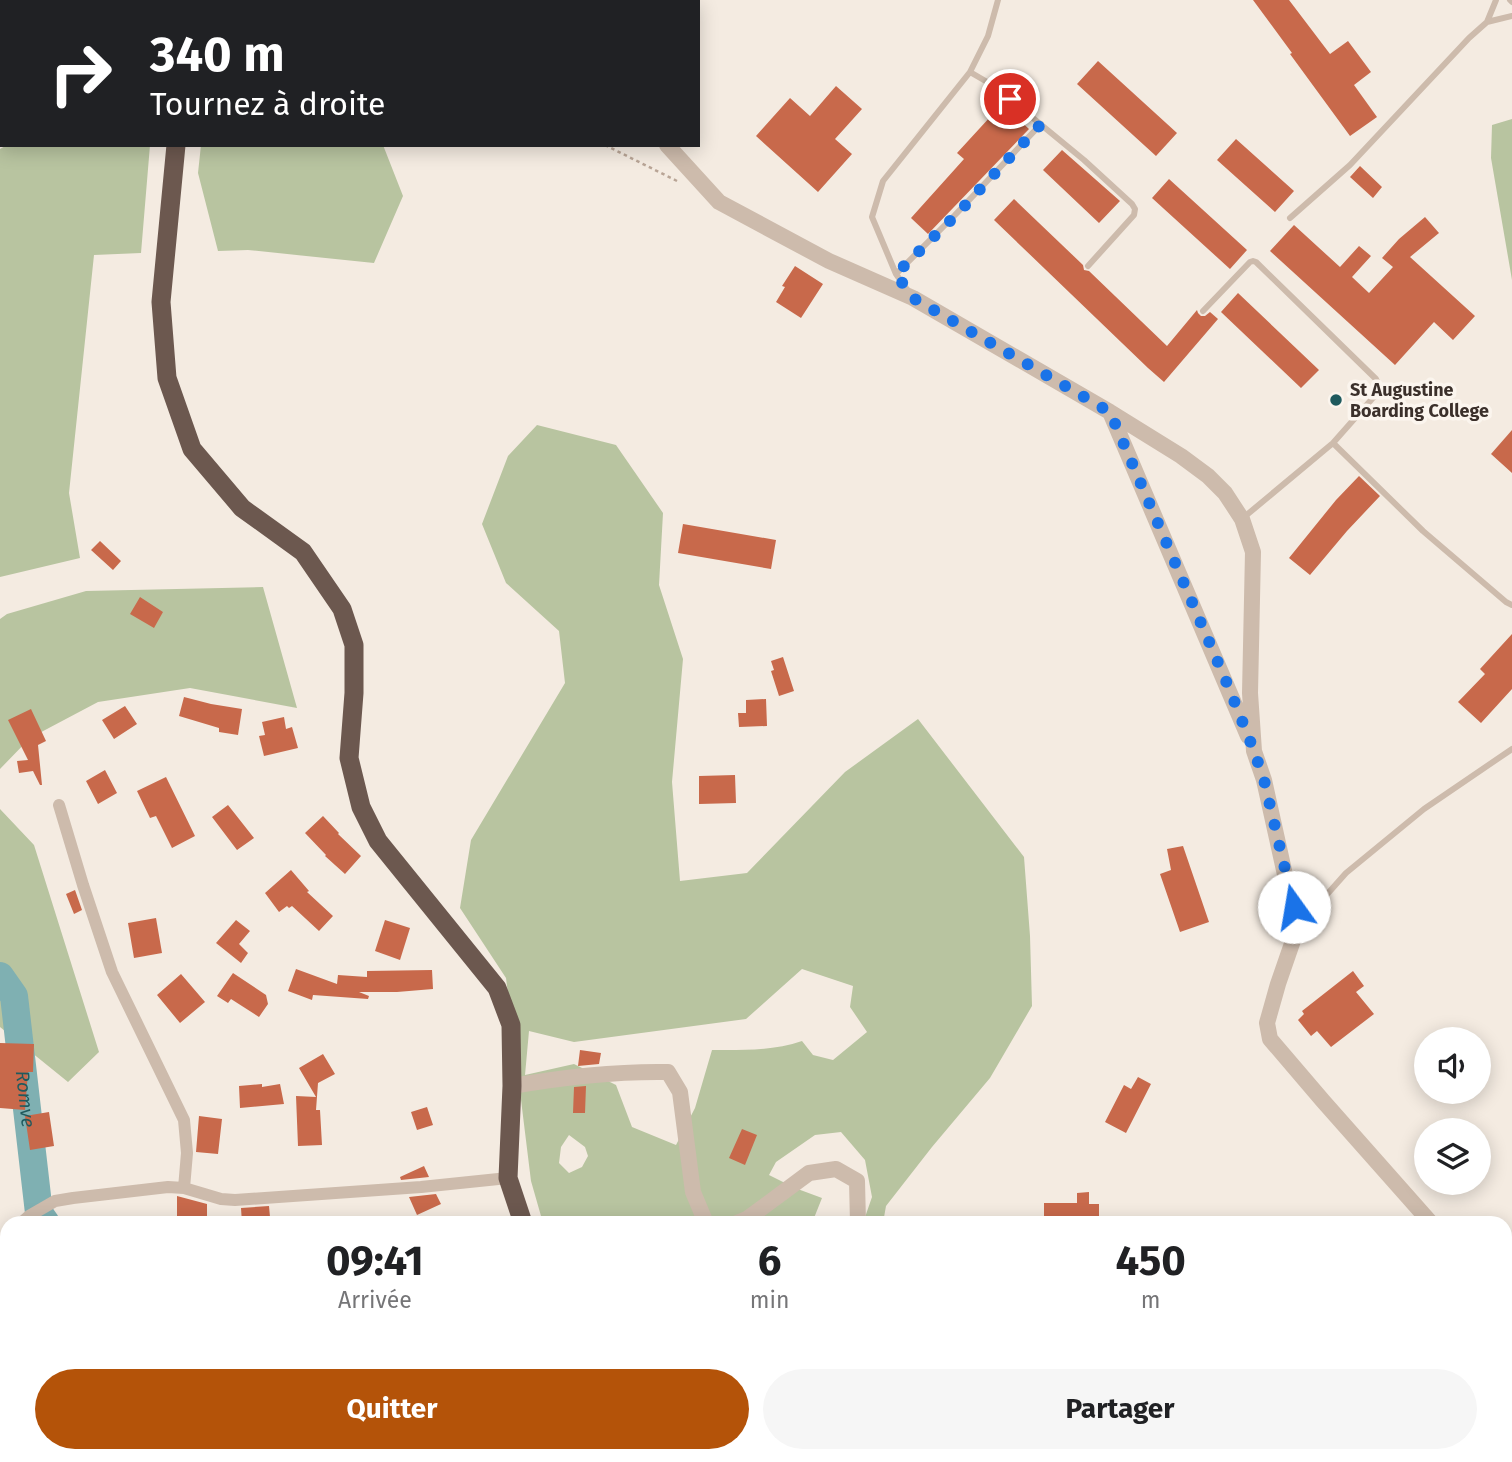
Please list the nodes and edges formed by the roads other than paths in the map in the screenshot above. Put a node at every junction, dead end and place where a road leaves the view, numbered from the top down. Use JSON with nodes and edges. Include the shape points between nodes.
{"nodes":[{"id":1,"x":998,"y":0,"type":"edge"},
{"id":2,"x":1496,"y":0,"type":"edge"},
{"id":3,"x":1512,"y":16,"type":"edge"},
{"id":4,"x":1487,"y":22,"type":"junction"},
{"id":5,"x":970,"y":72,"type":"junction"},
{"id":6,"x":1041,"y":124,"type":"junction"},
{"id":7,"x":176,"y":147,"type":"edge"},
{"id":8,"x":669,"y":147,"type":"edge"},
{"id":9,"x":1290,"y":218,"type":"dead end"},
{"id":10,"x":1088,"y":266,"type":"dead end"},
{"id":11,"x":896,"y":274,"type":"junction"},
{"id":12,"x":913,"y":298,"type":"junction"},
{"id":13,"x":1203,"y":311,"type":"dead end"},
{"id":14,"x":1110,"y":412,"type":"junction"},
{"id":15,"x":1333,"y":443,"type":"junction"},
{"id":16,"x":1242,"y":519,"type":"junction"},
{"id":17,"x":1512,"y":605,"type":"edge"},
{"id":18,"x":1512,"y":749,"type":"edge"},
{"id":19,"x":1254,"y":751,"type":"junction"},
{"id":20,"x":59,"y":806,"type":"dead end"},
{"id":21,"x":1297,"y":929,"type":"junction"},
{"id":22,"x":512,"y":1086,"type":"junction"},
{"id":23,"x":508,"y":1178,"type":"junction"},
{"id":24,"x":184,"y":1188,"type":"junction"},
{"id":25,"x":29,"y":1216,"type":"edge"},
{"id":26,"x":521,"y":1216,"type":"edge"},
{"id":27,"x":703,"y":1216,"type":"edge"},
{"id":28,"x":751,"y":1216,"type":"edge"},
{"id":29,"x":858,"y":1216,"type":"edge"},
{"id":30,"x":1425,"y":1216,"type":"edge"}],
"edges":[{"from":1,"to":5,"type":"lane","via":[[988,36]]},
{"from":2,"to":4,"type":"lane"},
{"from":3,"to":4,"type":"lane"},
{"from":4,"to":9,"type":"lane","via":[[1350,164]]},
{"from":5,"to":6,"type":"lane"},
{"from":5,"to":11,"type":"lane","via":[[883,181],[872,217]]},
{"from":6,"to":10,"type":"lane","via":[[1135,209]]},
{"from":6,"to":11,"type":"lane"},
{"from":7,"to":22,"type":"highway","via":[[161,302],[167,378],[192,449],[242,508],[303,552],[342,609],[355,645],[349,758],[361,807],[378,841],[497,988],[511,1025]]},
{"from":8,"to":12,"type":"street","via":[[719,202],[828,261]]},
{"from":11,"to":12,"type":"lane"},
{"from":12,"to":14,"type":"street"},
{"from":13,"to":15,"type":"lane","via":[[1250,262],[1256,262],[1376,379],[1379,391]]},
{"from":14,"to":16,"type":"street","via":[[1208,476]]},
{"from":14,"to":19,"type":"street"},
{"from":15,"to":16,"type":"lane"},
{"from":15,"to":17,"type":"lane","via":[[1423,531]]},
{"from":16,"to":19,"type":"street","via":[[1253,552],[1250,693]]},
{"from":18,"to":21,"type":"lane","via":[[1424,809],[1346,873]]},
{"from":19,"to":21,"type":"street"},
{"from":20,"to":24,"type":"street","via":[[113,972],[184,1120]]},
{"from":21,"to":30,"type":"street","via":[[1267,1023],[1270,1039]]},
{"from":22,"to":23,"type":"highway"},
{"from":22,"to":27,"type":"street","via":[[571,1076],[668,1072],[680,1092],[693,1192]]},
{"from":23,"to":24,"type":"street","via":[[234,1200]]},
{"from":23,"to":26,"type":"highway"},
{"from":24,"to":25,"type":"street","via":[[73,1198]]},
{"from":28,"to":29,"type":"street","via":[[809,1173],[836,1169],[857,1181]]}]}
